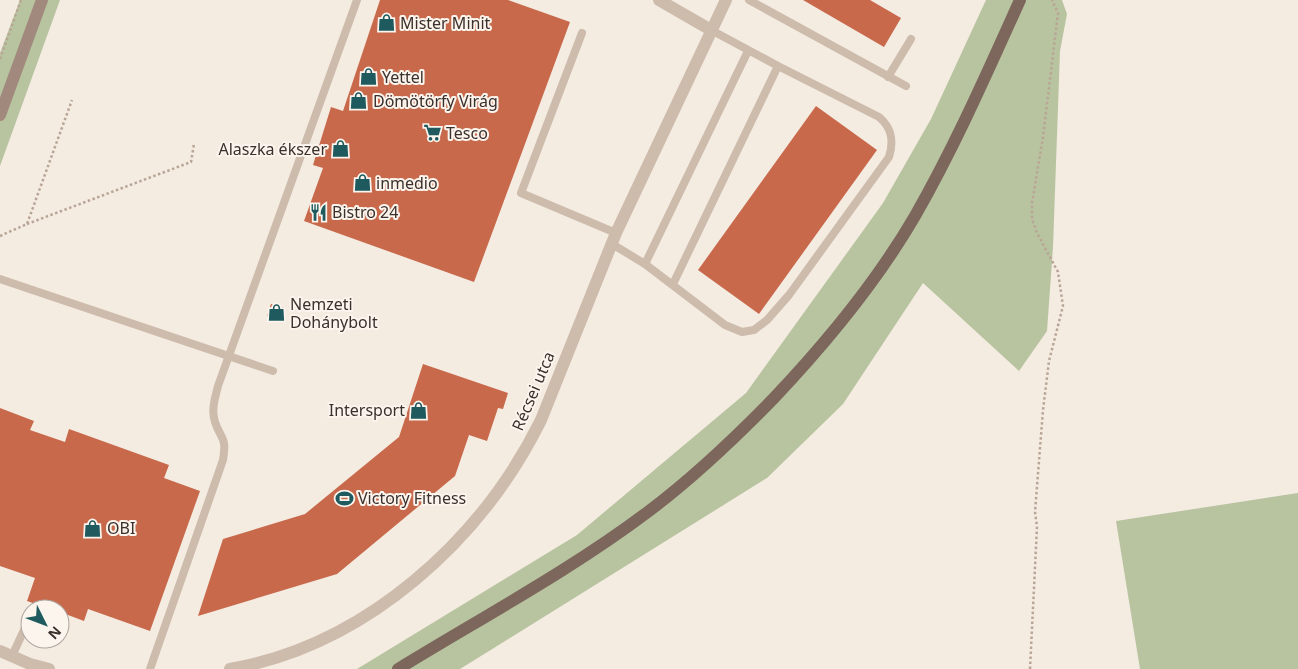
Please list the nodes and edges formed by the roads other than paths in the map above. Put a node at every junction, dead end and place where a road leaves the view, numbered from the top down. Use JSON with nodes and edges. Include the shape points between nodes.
{"nodes":[{"id":1,"x":42,"y":0,"type":"edge"},
{"id":2,"x":357,"y":0,"type":"edge"},
{"id":3,"x":659,"y":0,"type":"edge"},
{"id":4,"x":726,"y":0,"type":"edge"},
{"id":5,"x":749,"y":0,"type":"edge"},
{"id":6,"x":1020,"y":0,"type":"edge"},
{"id":7,"x":711,"y":30,"type":"junction"},
{"id":8,"x":582,"y":33,"type":"dead end"},
{"id":9,"x":911,"y":39,"type":"dead end"},
{"id":10,"x":748,"y":51,"type":"junction"},
{"id":11,"x":778,"y":66,"type":"junction"},
{"id":12,"x":888,"y":76,"type":"junction"},
{"id":13,"x":906,"y":86,"type":"dead end"},
{"id":14,"x":0,"y":115,"type":"edge"},
{"id":15,"x":614,"y":239,"type":"junction"},
{"id":16,"x":645,"y":264,"type":"junction"},
{"id":17,"x":0,"y":279,"type":"edge"},
{"id":18,"x":673,"y":284,"type":"junction"},
{"id":19,"x":229,"y":357,"type":"junction"},
{"id":20,"x":273,"y":371,"type":"dead end"},
{"id":21,"x":20,"y":639,"type":"edge"},
{"id":22,"x":0,"y":651,"type":"edge"},
{"id":23,"x":12,"y":656,"type":"junction"},
{"id":24,"x":49,"y":669,"type":"edge"},
{"id":25,"x":150,"y":669,"type":"edge"},
{"id":26,"x":230,"y":669,"type":"edge"},
{"id":27,"x":398,"y":669,"type":"edge"}],
"edges":[{"from":1,"to":14,"type":"street"},
{"from":2,"to":19,"type":"lane"},
{"from":3,"to":7,"type":"street"},
{"from":4,"to":7,"type":"street","name":"Récsei utca"},
{"from":5,"to":12,"type":"lane"},
{"from":6,"to":27,"type":"main road","via":[[971,109],[914,217],[864,293],[800,370],[715,457],[649,512],[587,554]]},
{"from":7,"to":10,"type":"lane"},
{"from":7,"to":15,"type":"street","name":"Récsei utca"},
{"from":8,"to":15,"type":"lane","via":[[521,193]]},
{"from":9,"to":12,"type":"lane"},
{"from":10,"to":11,"type":"lane"},
{"from":10,"to":16,"type":"lane"},
{"from":11,"to":18,"type":"lane"},
{"from":11,"to":18,"type":"lane","via":[[883,121],[892,135],[889,157],[789,295],[754,330],[742,332],[725,325]]},
{"from":12,"to":13,"type":"lane"},
{"from":15,"to":16,"type":"lane"},
{"from":15,"to":26,"type":"street","name":"Récsei utca","via":[[528,446],[460,537],[412,583],[359,620],[302,648]]},
{"from":16,"to":18,"type":"lane"},
{"from":17,"to":19,"type":"lane"},
{"from":19,"to":20,"type":"lane"},
{"from":19,"to":25,"type":"lane","via":[[213,409],[214,421],[224,440],[223,460]]},
{"from":21,"to":23,"type":"lane"},
{"from":22,"to":23,"type":"street"},
{"from":23,"to":24,"type":"street"}]}
